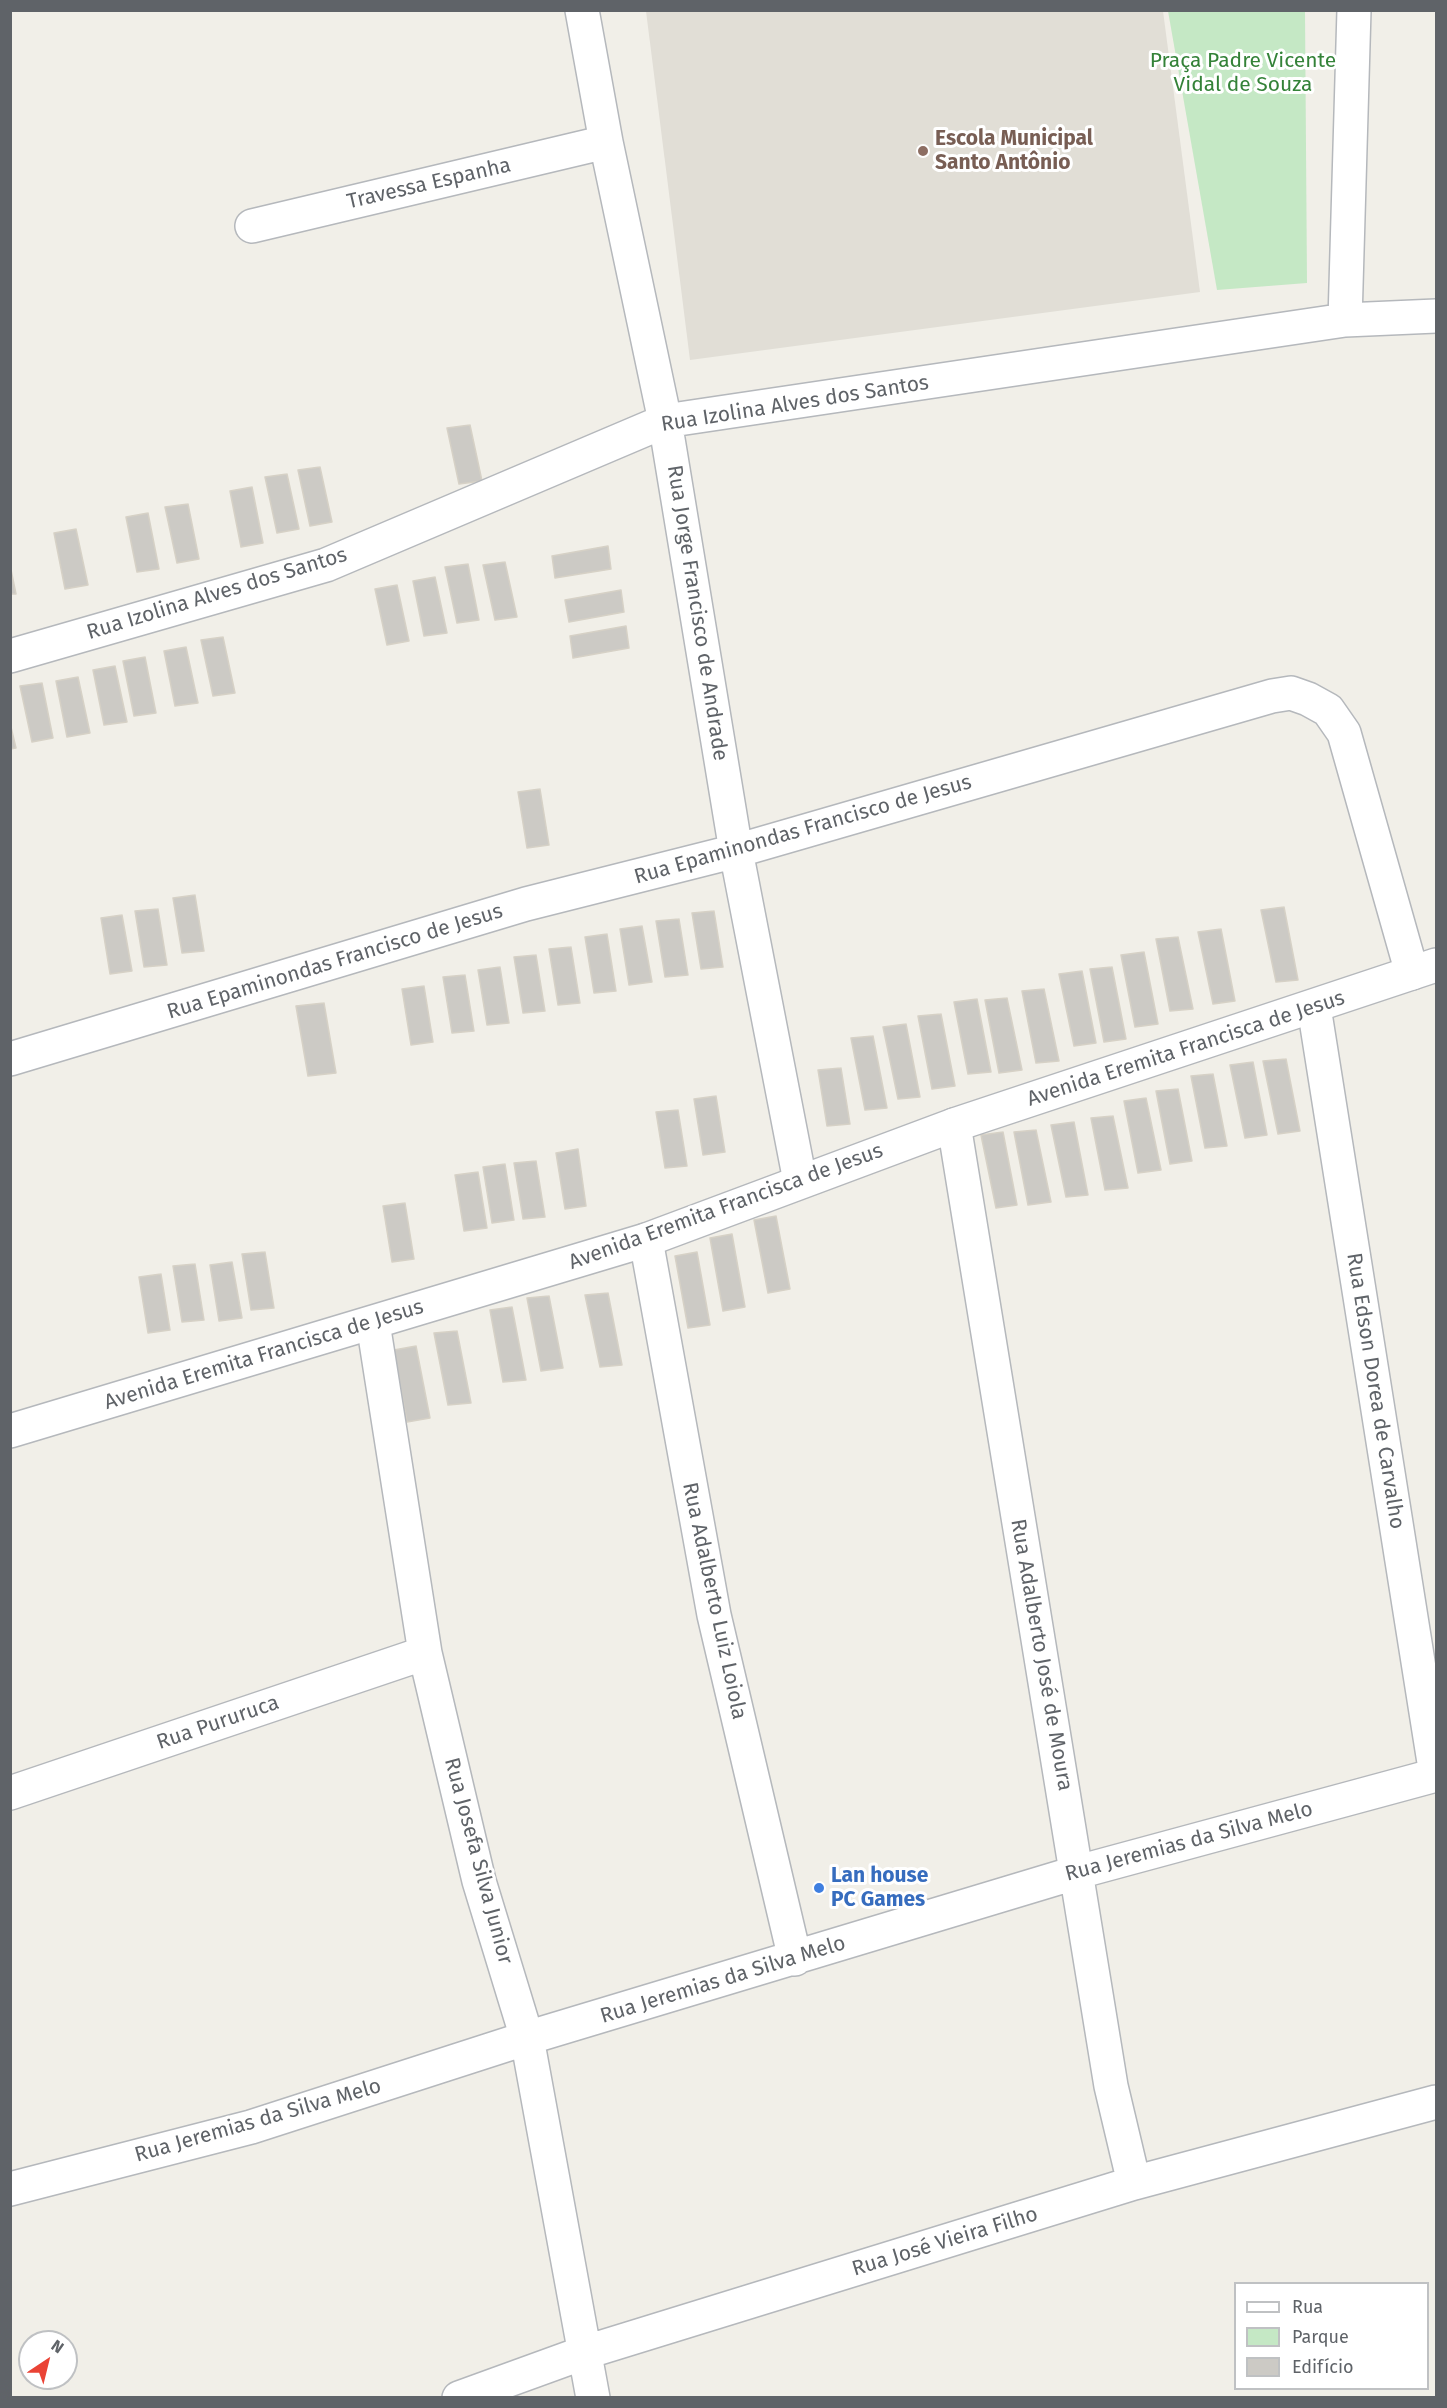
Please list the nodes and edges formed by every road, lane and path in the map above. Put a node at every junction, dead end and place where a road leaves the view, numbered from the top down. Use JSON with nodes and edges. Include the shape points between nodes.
{"nodes":[{"id":1,"x":582,"y":10,"type":"edge"},
{"id":2,"x":1354,"y":10,"type":"edge"},
{"id":3,"x":606,"y":142,"type":"junction"},
{"id":4,"x":252,"y":226,"type":"dead end"},
{"id":5,"x":1437,"y":316,"type":"edge"},
{"id":6,"x":1345,"y":320,"type":"junction"},
{"id":7,"x":665,"y":421,"type":"junction"},
{"id":8,"x":10,"y":656,"type":"edge"},
{"id":9,"x":736,"y":852,"type":"junction"},
{"id":10,"x":1424,"y":969,"type":"edge"},
{"id":11,"x":1314,"y":1007,"type":"junction"},
{"id":12,"x":10,"y":1059,"type":"edge"},
{"id":13,"x":954,"y":1125,"type":"junction"},
{"id":14,"x":800,"y":1181,"type":"junction"},
{"id":15,"x":646,"y":1240,"type":"junction"},
{"id":16,"x":374,"y":1323,"type":"junction"},
{"id":17,"x":10,"y":1431,"type":"edge"},
{"id":18,"x":425,"y":1653,"type":"junction"},
{"id":19,"x":1436,"y":1775,"type":"edge"},
{"id":20,"x":10,"y":1793,"type":"edge"},
{"id":21,"x":1078,"y":1872,"type":"junction"},
{"id":22,"x":795,"y":1959,"type":"junction"},
{"id":23,"x":527,"y":2038,"type":"junction"},
{"id":24,"x":1437,"y":2102,"type":"edge"},
{"id":25,"x":1134,"y":2184,"type":"junction"},
{"id":26,"x":10,"y":2189,"type":"edge"},
{"id":27,"x":583,"y":2353,"type":"junction"},
{"id":28,"x":459,"y":2397,"type":"edge"},
{"id":29,"x":592,"y":2397,"type":"edge"}],
"edges":[{"from":1,"to":3,"type":"street","name":"Rua Jorge Francisco de Andrade"},
{"from":2,"to":6,"type":"street"},
{"from":3,"to":4,"type":"street","name":"Travessa Espanha"},
{"from":3,"to":7,"type":"street","name":"Rua Jorge Francisco de Andrade"},
{"from":5,"to":6,"type":"street","name":"Rua Izolina Alves dos Santos"},
{"from":6,"to":7,"type":"street","name":"Rua Izolina Alves dos Santos"},
{"from":7,"to":8,"type":"street","name":"Rua Izolina Alves dos Santos","via":[[326,565]]},
{"from":7,"to":9,"type":"street","name":"Rua Jorge Francisco de Andrade"},
{"from":9,"to":10,"type":"street","name":"Rua Epaminondas Francisco de Jesus","via":[[1291,693],[1328,710],[1344,734]]},
{"from":9,"to":12,"type":"street","name":"Rua Epaminondas Francisco de Jesus","via":[[526,904]]},
{"from":9,"to":14,"type":"street","name":"Rua Jorge Francisco de Andrade"},
{"from":10,"to":11,"type":"street","name":"Avenida Eremita Francisca de Jesus"},
{"from":11,"to":13,"type":"street","name":"Avenida Eremita Francisca de Jesus"},
{"from":11,"to":19,"type":"street","name":"Rua Edson Dorea de Carvalho"},
{"from":13,"to":14,"type":"street","name":"Avenida Eremita Francisca de Jesus"},
{"from":13,"to":21,"type":"street","name":"Rua Adalberto José de Moura"},
{"from":14,"to":15,"type":"street","name":"Avenida Eremita Francisca de Jesus"},
{"from":15,"to":16,"type":"street","name":"Avenida Eremita Francisca de Jesus"},
{"from":15,"to":22,"type":"street","name":"Rua Adalberto Luiz Loiola","via":[[714,1615]]},
{"from":16,"to":17,"type":"street","name":"Avenida Eremita Francisca de Jesus"},
{"from":16,"to":18,"type":"street","name":"Rua Josefa Silva Junior"},
{"from":18,"to":20,"type":"street","name":"Rua Pururuca"},
{"from":18,"to":23,"type":"street","name":"Rua Josefa Silva Junior","via":[[479,1881]]},
{"from":19,"to":21,"type":"street","name":"Rua Jeremias da Silva Melo"},
{"from":21,"to":22,"type":"street","name":"Rua Jeremias da Silva Melo"},
{"from":21,"to":25,"type":"street","name":"Rua Adalberto José de Moura","via":[[1111,2086]]},
{"from":22,"to":23,"type":"street","name":"Rua Jeremias da Silva Melo"},
{"from":23,"to":26,"type":"street","name":"Rua Jeremias da Silva Melo","via":[[251,2127]]},
{"from":23,"to":27,"type":"street","name":"Rua Josefa Silva Junior"},
{"from":24,"to":25,"type":"street","name":"Rua José Vieira Filho"},
{"from":25,"to":27,"type":"street","name":"Rua José Vieira Filho"},
{"from":27,"to":28,"type":"street","name":"Rua José Vieira Filho"},
{"from":27,"to":29,"type":"street","name":"Rua Josefa Silva Junior"}]}
